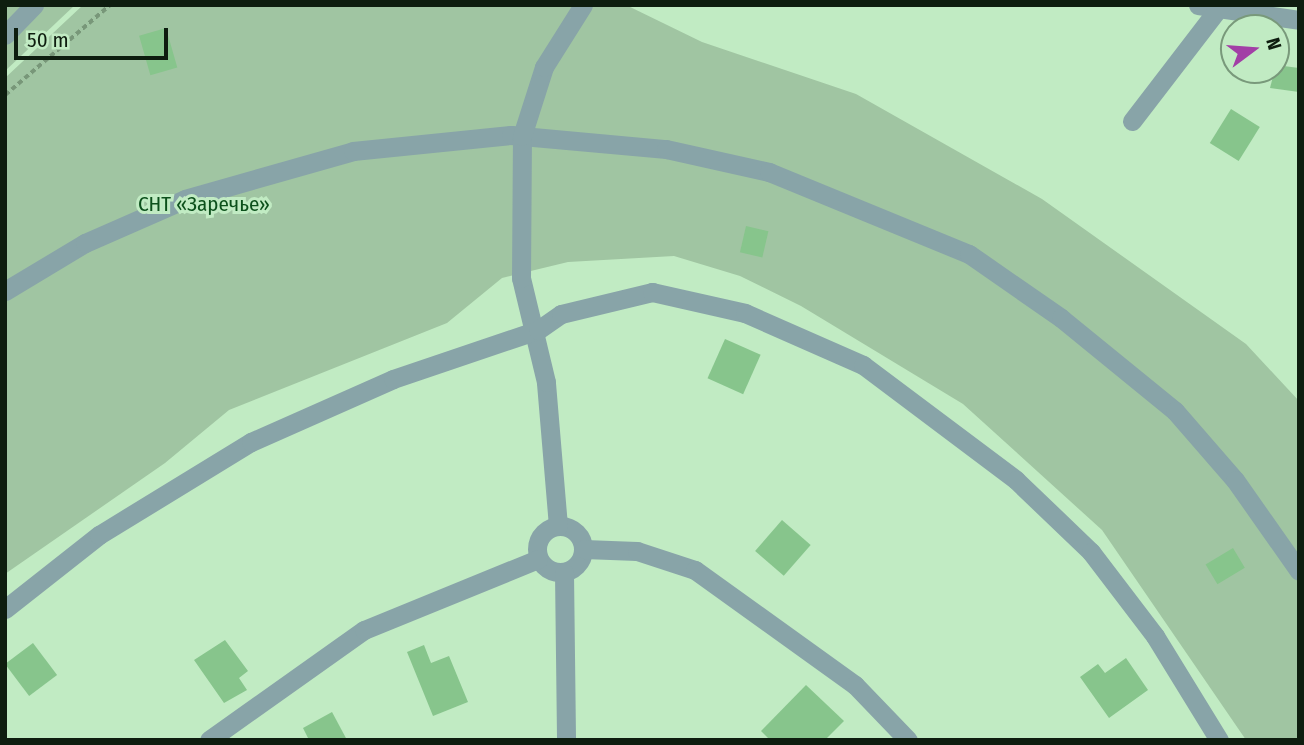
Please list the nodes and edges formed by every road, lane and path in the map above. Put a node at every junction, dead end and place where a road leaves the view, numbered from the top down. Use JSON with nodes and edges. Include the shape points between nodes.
{"nodes":[{"id":1,"x":34,"y":5,"type":"edge"},
{"id":2,"x":110,"y":5,"type":"edge"},
{"id":3,"x":583,"y":5,"type":"edge"},
{"id":4,"x":1198,"y":5,"type":"edge"},
{"id":5,"x":1220,"y":7,"type":"edge"},
{"id":6,"x":1299,"y":20,"type":"edge"},
{"id":7,"x":5,"y":35,"type":"edge"},
{"id":8,"x":5,"y":95,"type":"edge"},
{"id":9,"x":1132,"y":121,"type":"dead end"},
{"id":10,"x":522,"y":136,"type":"junction"},
{"id":11,"x":5,"y":292,"type":"edge"},
{"id":12,"x":538,"y":330,"type":"junction"},
{"id":13,"x":558,"y":526,"type":"junction"},
{"id":14,"x":584,"y":549,"type":"junction"},
{"id":15,"x":538,"y":559,"type":"junction"},
{"id":16,"x":1299,"y":571,"type":"edge"},
{"id":17,"x":564,"y":573,"type":"junction"},
{"id":18,"x":5,"y":609,"type":"edge"},
{"id":19,"x":209,"y":740,"type":"edge"},
{"id":20,"x":566,"y":740,"type":"edge"},
{"id":21,"x":908,"y":740,"type":"edge"},
{"id":22,"x":1219,"y":740,"type":"edge"}],
"edges":[{"from":1,"to":7,"type":"street"},
{"from":2,"to":8,"type":"path"},
{"from":3,"to":10,"type":"street","via":[[544,68]]},
{"from":4,"to":5,"type":"street"},
{"from":5,"to":6,"type":"street"},
{"from":5,"to":9,"type":"street"},
{"from":10,"to":11,"type":"street","via":[[353,152],[247,178],[85,243]]},
{"from":10,"to":12,"type":"street","via":[[521,278]]},
{"from":10,"to":16,"type":"street","via":[[666,149],[769,172],[969,254],[1061,318],[1175,411],[1236,480]]},
{"from":12,"to":13,"type":"street"},
{"from":12,"to":18,"type":"street","via":[[393,379],[251,442],[99,536]]},
{"from":12,"to":22,"type":"street","via":[[561,314],[652,292],[745,313],[863,365],[1016,480],[1091,552],[1155,636]]},
{"from":13,"to":14,"type":"street","via":[[579,535]]},
{"from":13,"to":15,"type":"street","via":[[540,537]]},
{"from":14,"to":17,"type":"street","via":[[580,562]]},
{"from":14,"to":21,"type":"street","via":[[637,551],[695,570],[855,685]]},
{"from":15,"to":17,"type":"street"},
{"from":15,"to":19,"type":"street","via":[[364,630]]},
{"from":17,"to":20,"type":"street"}]}
